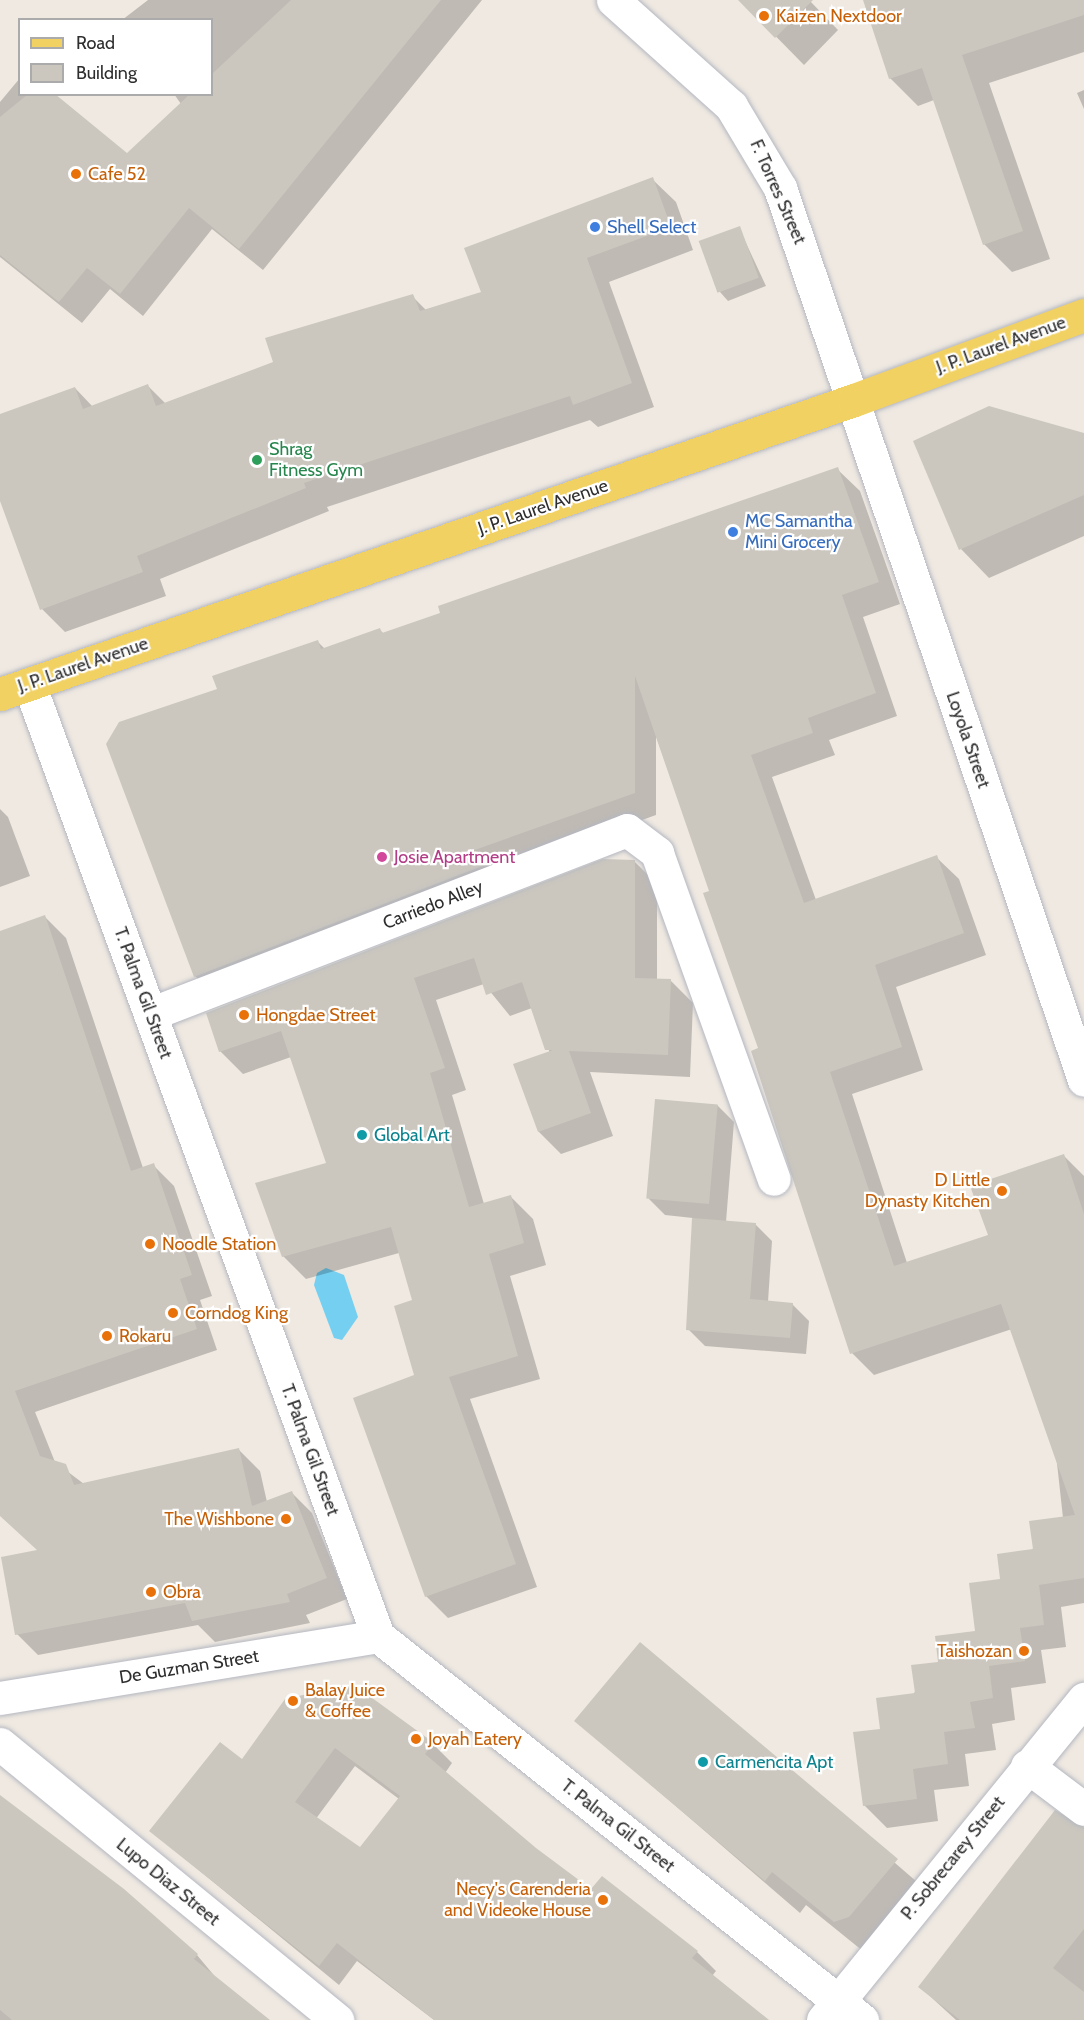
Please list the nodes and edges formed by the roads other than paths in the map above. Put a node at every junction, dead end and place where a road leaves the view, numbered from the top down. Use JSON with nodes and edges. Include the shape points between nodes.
{"nodes":[{"id":1,"x":613,"y":0,"type":"edge"},
{"id":2,"x":1084,"y":315,"type":"edge"},
{"id":3,"x":854,"y":399,"type":"junction"},
{"id":4,"x":15,"y":689,"type":"edge"},
{"id":5,"x":150,"y":1014,"type":"junction"},
{"id":6,"x":1084,"y":1080,"type":"edge"},
{"id":7,"x":774,"y":1179,"type":"dead end"},
{"id":8,"x":378,"y":1636,"type":"junction"},
{"id":9,"x":0,"y":1698,"type":"edge"},
{"id":10,"x":1084,"y":1699,"type":"edge"},
{"id":11,"x":0,"y":1744,"type":"edge"},
{"id":12,"x":1027,"y":1766,"type":"junction"},
{"id":13,"x":1084,"y":1809,"type":"edge"},
{"id":14,"x":841,"y":2014,"type":"edge"},
{"id":15,"x":337,"y":2020,"type":"edge"}],
"edges":[{"from":1,"to":3,"type":"street","name":"F. Torres Street","via":[[706,80],[758,142],[819,289]]},
{"from":2,"to":3,"type":"main road","name":"J. P. Laurel Avenue"},
{"from":3,"to":4,"type":"main road","name":"J. P. Laurel Avenue"},
{"from":3,"to":6,"type":"street","name":"Loyola Street"},
{"from":4,"to":5,"type":"street","name":"T. Palma Gil Street"},
{"from":5,"to":7,"type":"street","name":"Carriedo Alley","via":[[627,830],[657,853]]},
{"from":5,"to":8,"type":"street","name":"T. Palma Gil Street"},
{"from":8,"to":9,"type":"street","name":"De Guzman Street"},
{"from":8,"to":14,"type":"street","name":"T. Palma Gil Street"},
{"from":10,"to":12,"type":"street","name":"P. Sobrecarey Street"},
{"from":11,"to":15,"type":"street","name":"Lupo Diaz Street"},
{"from":12,"to":13,"type":"street"},
{"from":12,"to":14,"type":"street","name":"P. Sobrecarey Street"}]}
